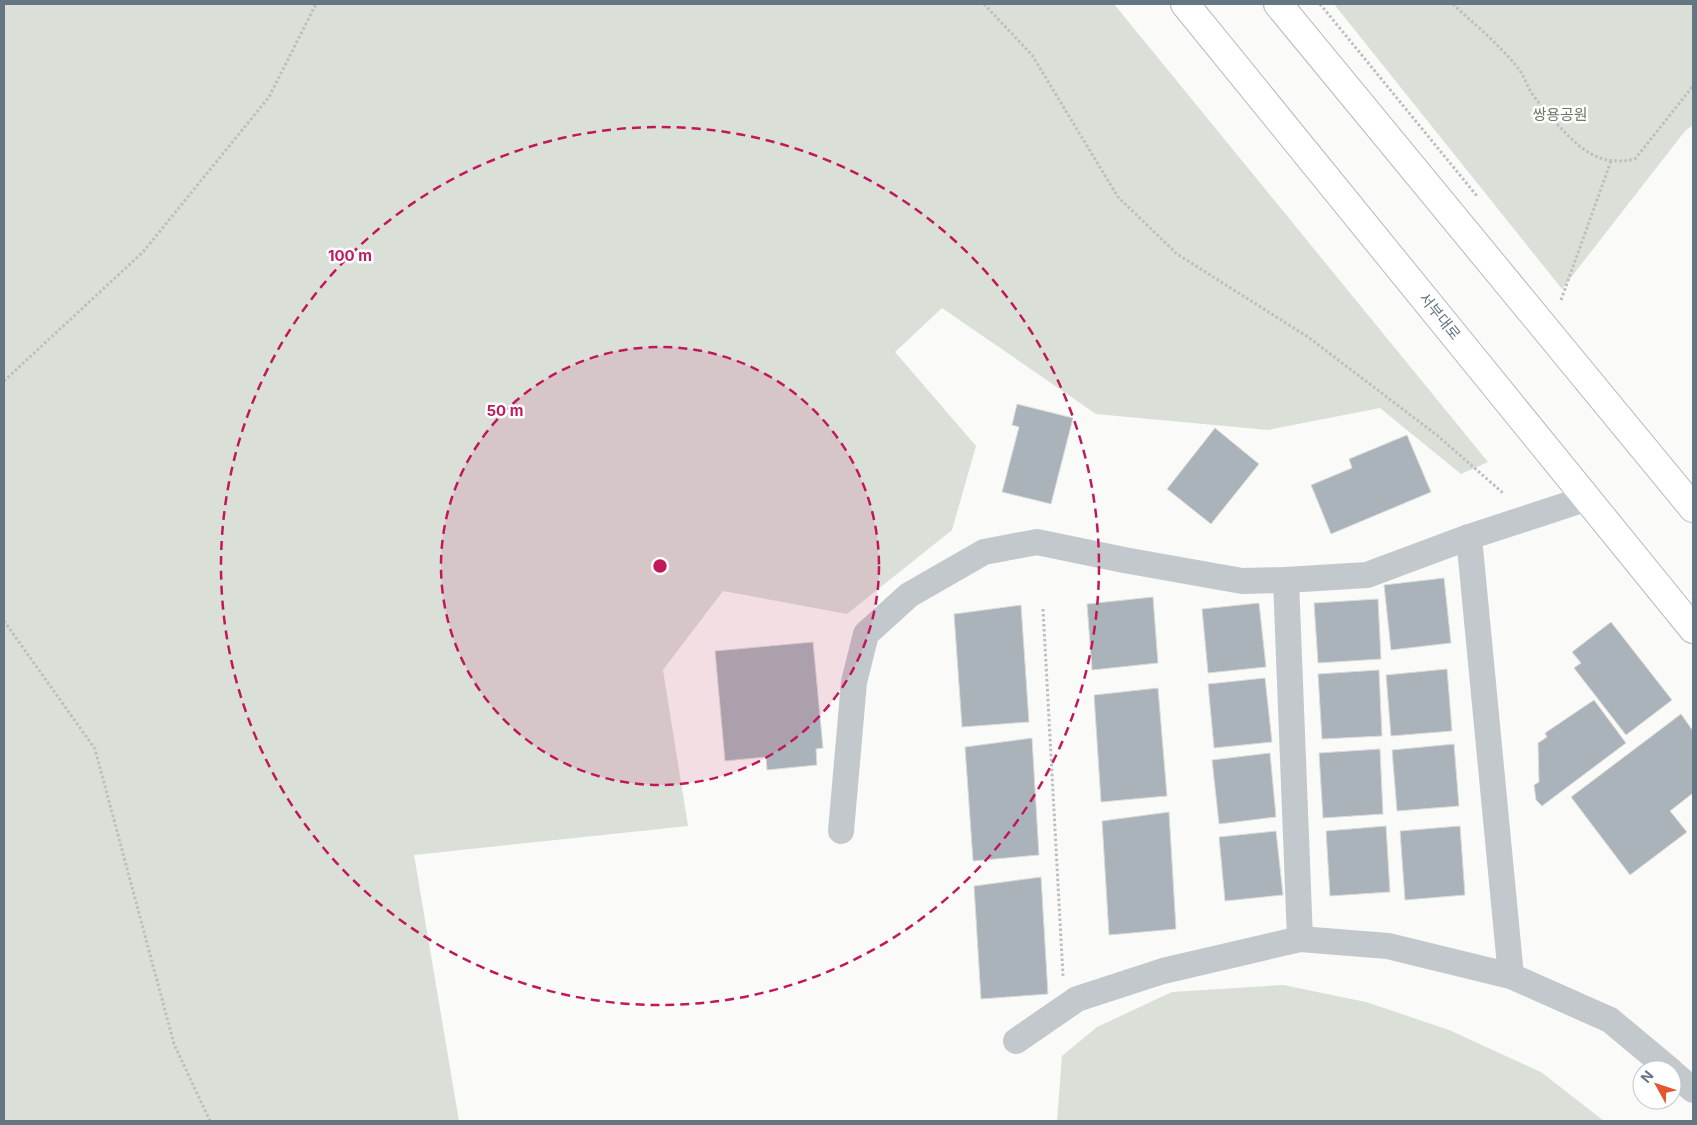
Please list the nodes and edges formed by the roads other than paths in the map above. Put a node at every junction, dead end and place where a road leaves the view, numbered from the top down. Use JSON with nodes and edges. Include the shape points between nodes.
{"nodes":[{"id":1,"x":1185,"y":4,"type":"edge"},
{"id":2,"x":1278,"y":4,"type":"edge"},
{"id":3,"x":1588,"y":498,"type":"junction"},
{"id":4,"x":1693,"y":508,"type":"edge"},
{"id":5,"x":1469,"y":537,"type":"junction"},
{"id":6,"x":1286,"y":580,"type":"junction"},
{"id":7,"x":1693,"y":629,"type":"edge"},
{"id":8,"x":841,"y":831,"type":"dead end"},
{"id":9,"x":1300,"y":939,"type":"junction"},
{"id":10,"x":1511,"y":976,"type":"junction"},
{"id":11,"x":1016,"y":1041,"type":"dead end"},
{"id":12,"x":1658,"y":1060,"type":"edge"},
{"id":13,"x":1682,"y":1080,"type":"edge"},
{"id":14,"x":1693,"y":1090,"type":"edge"}],
"edges":[{"from":1,"to":3,"type":"main road","name":"서부대로"},
{"from":2,"to":4,"type":"main road"},
{"from":3,"to":5,"type":"street"},
{"from":3,"to":7,"type":"main road","name":"서부대로"},
{"from":5,"to":6,"type":"street","via":[[1367,575]]},
{"from":5,"to":10,"type":"street"},
{"from":6,"to":8,"type":"street","via":[[1242,581],[1036,542],[984,552],[909,595],[866,634],[854,682]]},
{"from":6,"to":9,"type":"street"},
{"from":9,"to":10,"type":"street","via":[[1388,946]]},
{"from":9,"to":11,"type":"street","via":[[1163,971],[1077,999]]},
{"from":10,"to":12,"type":"street","via":[[1610,1020]]},
{"from":13,"to":14,"type":"street"}]}
